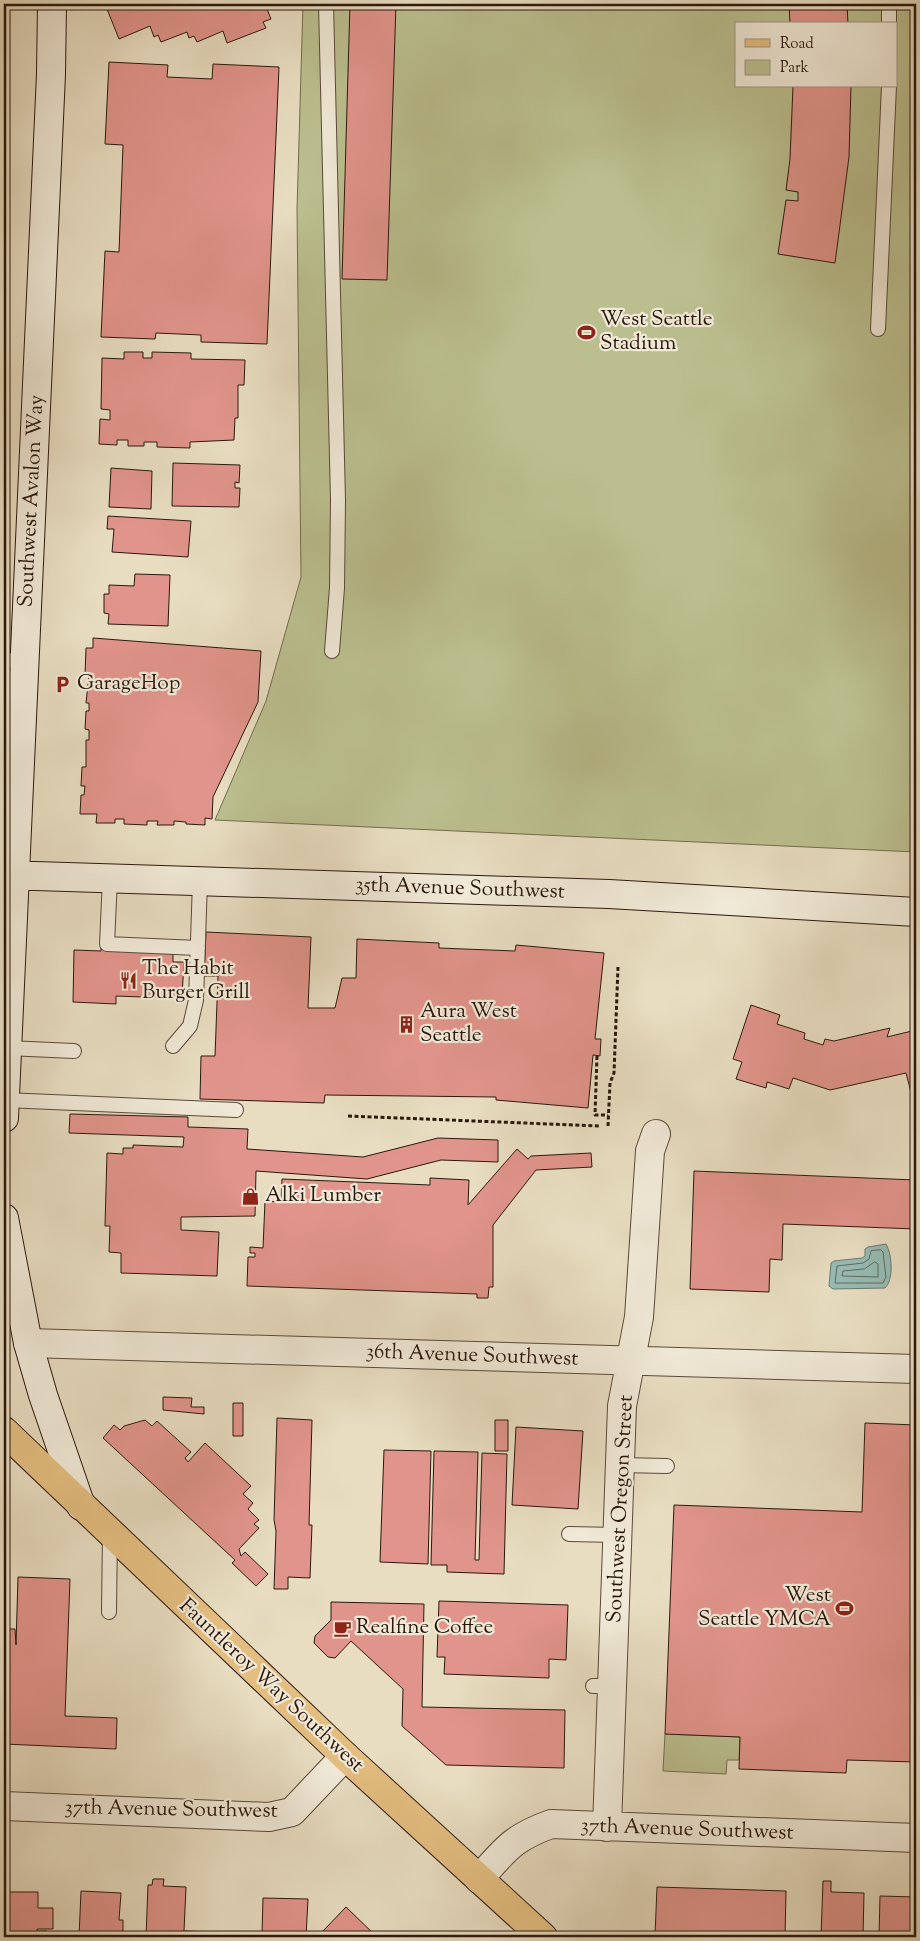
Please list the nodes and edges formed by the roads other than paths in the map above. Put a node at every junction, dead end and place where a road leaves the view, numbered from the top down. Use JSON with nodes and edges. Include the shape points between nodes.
{"nodes":[{"id":1,"x":52,"y":4,"type":"edge"},
{"id":2,"x":326,"y":4,"type":"edge"},
{"id":3,"x":889,"y":4,"type":"edge"},
{"id":4,"x":889,"y":22,"type":"edge"},
{"id":5,"x":889,"y":88,"type":"edge"},
{"id":6,"x":878,"y":329,"type":"dead end"},
{"id":7,"x":332,"y":651,"type":"dead end"},
{"id":8,"x":14,"y":661,"type":"edge"},
{"id":9,"x":11,"y":800,"type":"edge"},
{"id":10,"x":10,"y":875,"type":"edge"},
{"id":11,"x":110,"y":878,"type":"junction"},
{"id":12,"x":200,"y":881,"type":"junction"},
{"id":13,"x":916,"y":912,"type":"edge"},
{"id":14,"x":198,"y":948,"type":"junction"},
{"id":15,"x":173,"y":1046,"type":"dead end"},
{"id":16,"x":7,"y":1048,"type":"junction"},
{"id":17,"x":74,"y":1051,"type":"dead end"},
{"id":18,"x":4,"y":1109,"type":"edge"},
{"id":19,"x":236,"y":1110,"type":"dead end"},
{"id":20,"x":656,"y":1134,"type":"dead end"},
{"id":21,"x":4,"y":1218,"type":"edge"},
{"id":22,"x":4,"y":1328,"type":"edge"},
{"id":23,"x":28,"y":1343,"type":"junction"},
{"id":24,"x":632,"y":1360,"type":"junction"},
{"id":25,"x":916,"y":1369,"type":"edge"},
{"id":26,"x":4,"y":1431,"type":"edge"},
{"id":27,"x":620,"y":1465,"type":"junction"},
{"id":28,"x":667,"y":1466,"type":"dead end"},
{"id":29,"x":81,"y":1506,"type":"junction"},
{"id":30,"x":110,"y":1533,"type":"junction"},
{"id":31,"x":569,"y":1534,"type":"dead end"},
{"id":32,"x":617,"y":1535,"type":"junction"},
{"id":33,"x":109,"y":1612,"type":"dead end"},
{"id":34,"x":345,"y":1756,"type":"junction"},
{"id":35,"x":4,"y":1806,"type":"edge"},
{"id":36,"x":607,"y":1827,"type":"junction"},
{"id":37,"x":916,"y":1838,"type":"edge"},
{"id":38,"x":479,"y":1879,"type":"junction"},
{"id":39,"x":543,"y":1937,"type":"edge"}],
"edges":[{"from":1,"to":8,"type":"street","name":"Southwest Avalon Way","via":[[51,74]]},
{"from":2,"to":7,"type":"lane","via":[[338,500]]},
{"from":3,"to":4,"type":"lane"},
{"from":5,"to":6,"type":"lane"},
{"from":8,"to":9,"type":"street","name":"Southwest Avalon Way"},
{"from":9,"to":10,"type":"street","name":"Southwest Avalon Way"},
{"from":10,"to":11,"type":"street","name":"35th Avenue Southwest"},
{"from":10,"to":16,"type":"street","name":"Southwest Avalon Way"},
{"from":11,"to":12,"type":"street","name":"35th Avenue Southwest"},
{"from":11,"to":14,"type":"lane","via":[[108,944]]},
{"from":12,"to":13,"type":"street","name":"35th Avenue Southwest","via":[[609,894]]},
{"from":12,"to":14,"type":"lane"},
{"from":14,"to":15,"type":"lane","via":[[196,1000],[190,1026]]},
{"from":16,"to":17,"type":"lane"},
{"from":16,"to":18,"type":"street","name":"Southwest Avalon Way"},
{"from":18,"to":19,"type":"lane"},
{"from":20,"to":24,"type":"street","name":"Southwest Oregon Street","via":[[650,1151],[639,1317]]},
{"from":21,"to":23,"type":"street"},
{"from":22,"to":23,"type":"street"},
{"from":23,"to":24,"type":"street","name":"36th Avenue Southwest"},
{"from":23,"to":29,"type":"street"},
{"from":24,"to":25,"type":"street","name":"36th Avenue Southwest"},
{"from":24,"to":27,"type":"street","name":"Southwest Oregon Street","via":[[622,1406]]},
{"from":26,"to":29,"type":"main road","name":"Fauntleroy Way Southwest"},
{"from":27,"to":28,"type":"lane"},
{"from":27,"to":32,"type":"street","name":"Southwest Oregon Street"},
{"from":29,"to":30,"type":"main road","name":"Fauntleroy Way Southwest"},
{"from":30,"to":33,"type":"lane"},
{"from":30,"to":34,"type":"main road","name":"Fauntleroy Way Southwest"},
{"from":31,"to":32,"type":"lane"},
{"from":32,"to":36,"type":"street","name":"Southwest Oregon Street","via":[[602,1686]]},
{"from":34,"to":35,"type":"street","name":"37th Avenue Southwest","via":[[292,1812],[269,1817]]},
{"from":34,"to":38,"type":"main road","name":"Fauntleroy Way Southwest"},
{"from":36,"to":37,"type":"street","name":"37th Avenue Southwest"},
{"from":36,"to":38,"type":"street","name":"37th Avenue Southwest","via":[[550,1824],[526,1833],[513,1842]]},
{"from":38,"to":39,"type":"main road","name":"Fauntleroy Way Southwest"}]}
